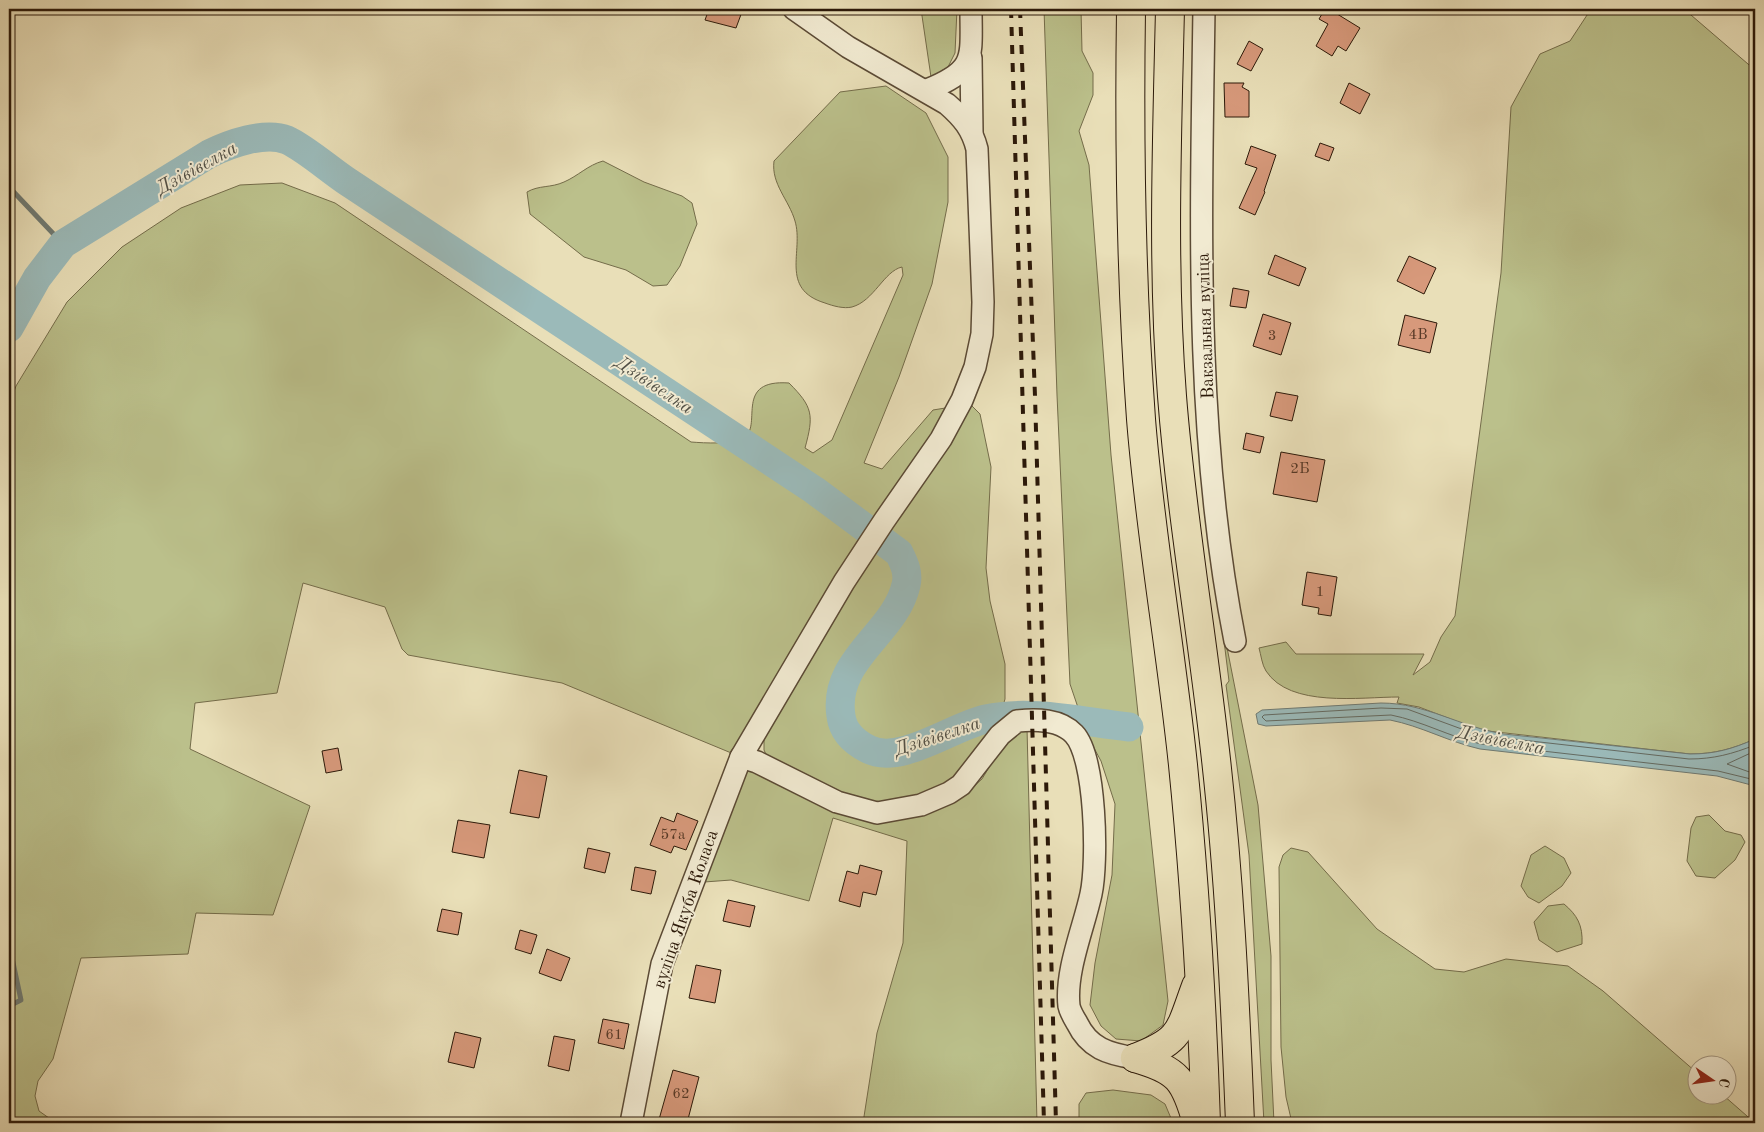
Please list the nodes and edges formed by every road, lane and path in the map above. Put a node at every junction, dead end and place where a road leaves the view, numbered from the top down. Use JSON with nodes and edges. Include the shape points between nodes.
{"nodes":[{"id":1,"x":794,"y":9,"type":"edge"},
{"id":2,"x":971,"y":9,"type":"edge"},
{"id":3,"x":1131,"y":9,"type":"edge"},
{"id":4,"x":1170,"y":9,"type":"edge"},
{"id":5,"x":1204,"y":9,"type":"edge"},
{"id":6,"x":971,"y":58,"type":"junction"},
{"id":7,"x":927,"y":90,"type":"junction"},
{"id":8,"x":972,"y":132,"type":"junction"},
{"id":9,"x":1235,"y":641,"type":"dead end"},
{"id":10,"x":741,"y":757,"type":"junction"},
{"id":11,"x":1201,"y":974,"type":"junction"},
{"id":12,"x":1135,"y":1058,"type":"junction"},
{"id":13,"x":631,"y":1123,"type":"edge"},
{"id":14,"x":1197,"y":1123,"type":"edge"},
{"id":15,"x":1206,"y":1123,"type":"edge"},
{"id":16,"x":1240,"y":1123,"type":"edge"}],
"edges":[{"from":1,"to":7,"type":"street","via":[[848,47]]},
{"from":2,"to":6,"type":"street","name":"вуліца Якуба Коласа"},
{"from":3,"to":11,"type":"highway","via":[[1132,248],[1141,422],[1183,762]]},
{"from":4,"to":16,"type":"highway","via":[[1166,222],[1172,394],[1182,505],[1214,739],[1227,863]]},
{"from":5,"to":9,"type":"street","name":"Вакзальная вуліца","via":[[1201,287],[1214,503],[1223,581]]},
{"from":6,"to":7,"type":"street","via":[[951,80]]},
{"from":6,"to":8,"type":"street","name":"вуліца Якуба Коласа"},
{"from":7,"to":8,"type":"street","via":[[961,116]]},
{"from":8,"to":10,"type":"street","name":"вуліца Якуба Коласа","via":[[976,149],[983,302],[982,334],[975,367],[941,439],[863,553]]},
{"from":10,"to":12,"type":"street","via":[[758,762],[837,802],[877,814],[921,804],[949,793],[961,785],[1000,735],[1017,721],[1054,722],[1073,732],[1081,742],[1086,762],[1094,819],[1095,857],[1091,892],[1070,986],[1069,1007],[1084,1037],[1096,1048]]},
{"from":10,"to":13,"type":"street","name":"вуліца Якуба Коласа","via":[[662,964]]},
{"from":11,"to":12,"type":"highway","via":[[1173,1040]]},
{"from":11,"to":15,"type":"highway"},
{"from":12,"to":14,"type":"highway","via":[[1173,1073],[1190,1097]]}]}
